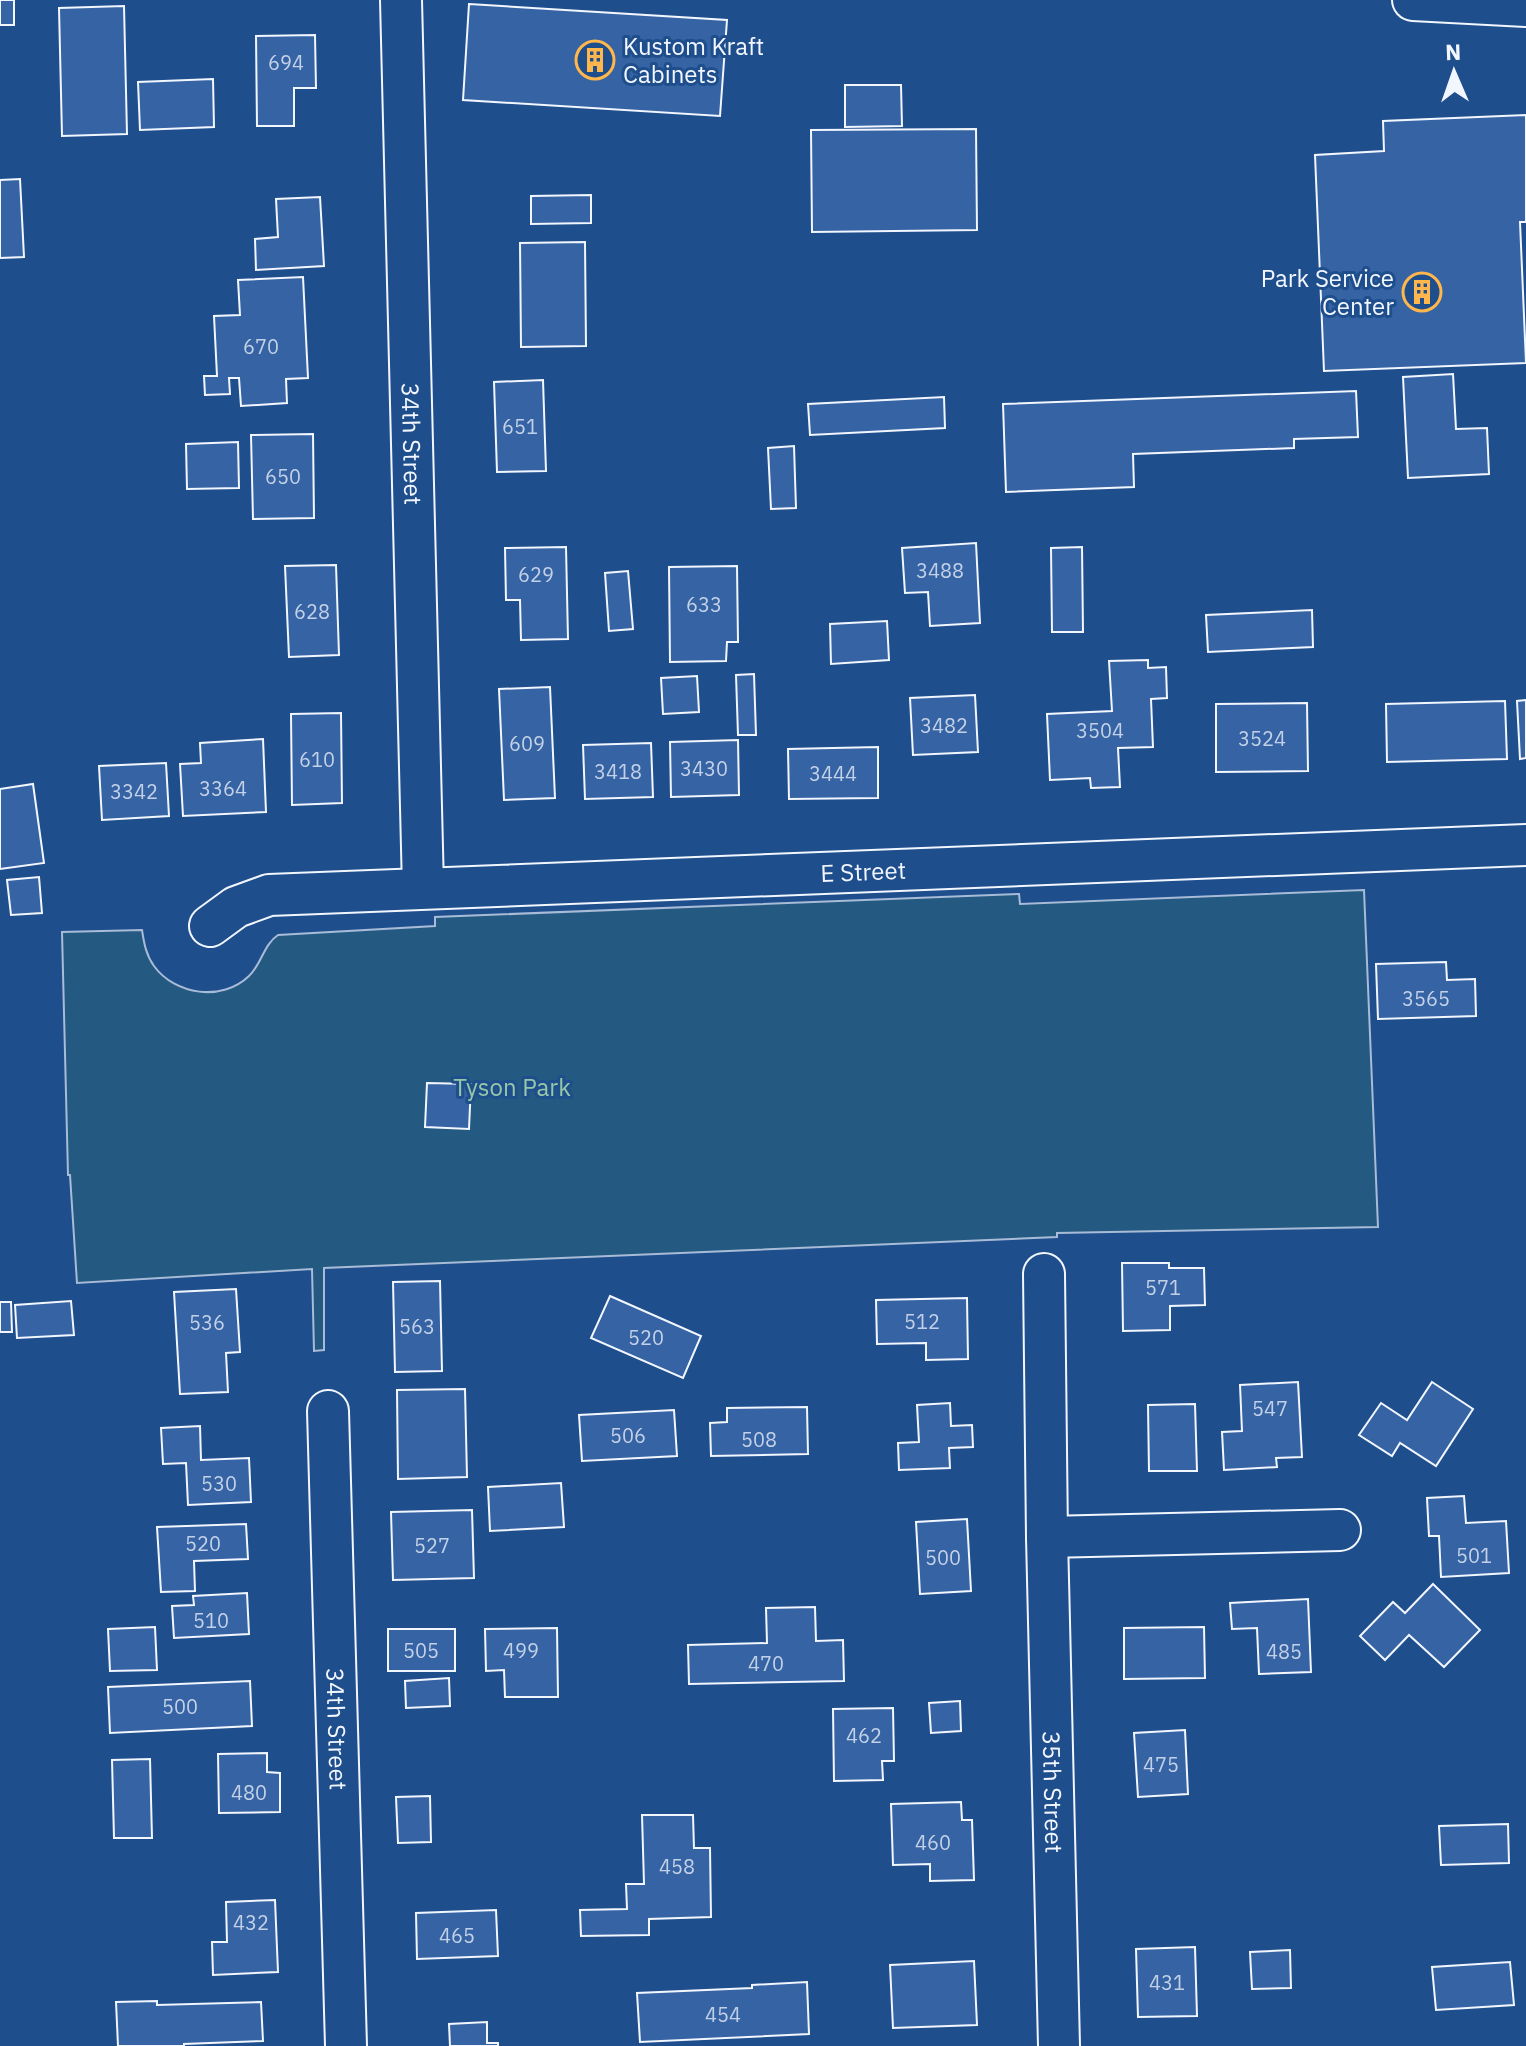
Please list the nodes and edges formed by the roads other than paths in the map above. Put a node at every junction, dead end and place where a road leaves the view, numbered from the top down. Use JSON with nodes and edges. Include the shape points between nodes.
{"nodes":[{"id":1,"x":401,"y":0,"type":"edge"},
{"id":2,"x":1413,"y":0,"type":"edge"},
{"id":3,"x":1526,"y":6,"type":"edge"},
{"id":4,"x":1526,"y":845,"type":"edge"},
{"id":5,"x":423,"y":888,"type":"junction"},
{"id":6,"x":210,"y":926,"type":"dead end"},
{"id":7,"x":1044,"y":1274,"type":"dead end"},
{"id":8,"x":328,"y":1411,"type":"dead end"},
{"id":9,"x":1340,"y":1530,"type":"dead end"},
{"id":10,"x":1047,"y":1537,"type":"junction"},
{"id":11,"x":346,"y":2046,"type":"edge"},
{"id":12,"x":1059,"y":2046,"type":"edge"}],
"edges":[{"from":1,"to":5,"type":"street","name":"34th Street"},
{"from":2,"to":3,"type":"street"},
{"from":4,"to":5,"type":"street","name":"E Street"},
{"from":5,"to":6,"type":"street","name":"E Street","via":[[269,895],[236,907]]},
{"from":7,"to":10,"type":"street","name":"35th Street"},
{"from":8,"to":11,"type":"street","name":"34th Street"},
{"from":9,"to":10,"type":"street"},
{"from":10,"to":12,"type":"street","name":"35th Street"}]}
